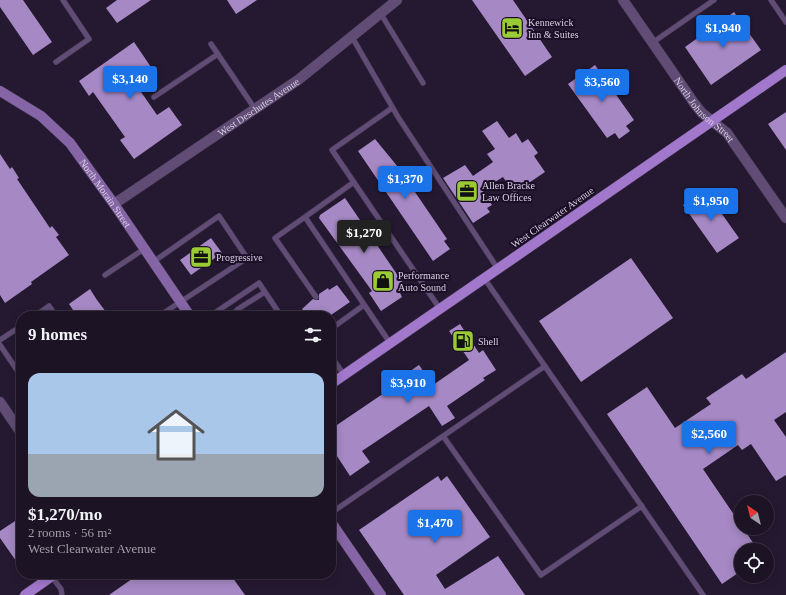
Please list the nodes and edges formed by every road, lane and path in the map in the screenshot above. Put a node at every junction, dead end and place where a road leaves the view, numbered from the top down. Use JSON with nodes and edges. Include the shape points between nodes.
{"nodes":[{"id":1,"x":63,"y":0,"type":"edge"},
{"id":2,"x":397,"y":0,"type":"edge"},
{"id":3,"x":623,"y":0,"type":"edge"},
{"id":4,"x":714,"y":0,"type":"edge"},
{"id":5,"x":771,"y":0,"type":"edge"},
{"id":6,"x":381,"y":14,"type":"junction"},
{"id":7,"x":786,"y":22,"type":"edge"},
{"id":8,"x":352,"y":37,"type":"junction"},
{"id":9,"x":652,"y":43,"type":"junction"},
{"id":10,"x":211,"y":44,"type":"dead end"},
{"id":11,"x":218,"y":54,"type":"junction"},
{"id":12,"x":56,"y":62,"type":"dead end"},
{"id":13,"x":786,"y":70,"type":"edge"},
{"id":14,"x":423,"y":83,"type":"dead end"},
{"id":15,"x":0,"y":91,"type":"edge"},
{"id":16,"x":154,"y":97,"type":"dead end"},
{"id":17,"x":392,"y":108,"type":"junction"},
{"id":18,"x":255,"y":110,"type":"junction"},
{"id":19,"x":713,"y":121,"type":"junction"},
{"id":20,"x":354,"y":182,"type":"junction"},
{"id":21,"x":114,"y":204,"type":"junction"},
{"id":22,"x":305,"y":217,"type":"junction"},
{"id":23,"x":786,"y":218,"type":"edge"},
{"id":24,"x":144,"y":249,"type":"junction"},
{"id":25,"x":153,"y":262,"type":"junction"},
{"id":26,"x":498,"y":269,"type":"junction"},
{"id":27,"x":105,"y":274,"type":"dead end"},
{"id":28,"x":484,"y":278,"type":"junction"},
{"id":29,"x":265,"y":292,"type":"junction"},
{"id":30,"x":316,"y":297,"type":"dead end"},
{"id":31,"x":180,"y":302,"type":"junction"},
{"id":32,"x":364,"y":305,"type":"junction"},
{"id":33,"x":440,"y":309,"type":"junction"},
{"id":34,"x":42,"y":311,"type":"edge"},
{"id":35,"x":53,"y":311,"type":"edge"},
{"id":36,"x":166,"y":311,"type":"edge"},
{"id":37,"x":186,"y":311,"type":"edge"},
{"id":38,"x":217,"y":311,"type":"edge"},
{"id":39,"x":235,"y":311,"type":"edge"},
{"id":40,"x":278,"y":311,"type":"edge"},
{"id":41,"x":336,"y":325,"type":"edge"},
{"id":42,"x":16,"y":329,"type":"edge"},
{"id":43,"x":0,"y":340,"type":"edge"},
{"id":44,"x":390,"y":343,"type":"junction"},
{"id":45,"x":0,"y":345,"type":"edge"},
{"id":46,"x":336,"y":363,"type":"edge"},
{"id":47,"x":545,"y":366,"type":"junction"},
{"id":48,"x":16,"y":369,"type":"edge"},
{"id":49,"x":344,"y":375,"type":"junction"},
{"id":50,"x":336,"y":381,"type":"edge"},
{"id":51,"x":1,"y":405,"type":"edge"},
{"id":52,"x":16,"y":416,"type":"edge"},
{"id":53,"x":12,"y":419,"type":"junction"},
{"id":54,"x":16,"y":425,"type":"edge"},
{"id":55,"x":444,"y":436,"type":"junction"},
{"id":56,"x":642,"y":506,"type":"junction"},
{"id":57,"x":336,"y":510,"type":"edge"},
{"id":58,"x":336,"y":532,"type":"edge"},
{"id":59,"x":47,"y":579,"type":"edge"},
{"id":60,"x":55,"y":579,"type":"edge"},
{"id":61,"x":25,"y":595,"type":"edge"},
{"id":62,"x":62,"y":595,"type":"edge"},
{"id":63,"x":381,"y":595,"type":"edge"},
{"id":64,"x":703,"y":595,"type":"edge"}],
"edges":[{"from":1,"to":12,"type":"lane","via":[[89,39]]},
{"from":2,"to":6,"type":"street","name":"West Deschutes Avenue"},
{"from":3,"to":9,"type":"street","name":"North Johnson Street"},
{"from":4,"to":9,"type":"lane"},
{"from":5,"to":7,"type":"lane"},
{"from":6,"to":8,"type":"street","name":"West Deschutes Avenue"},
{"from":6,"to":14,"type":"lane"},
{"from":8,"to":17,"type":"lane"},
{"from":8,"to":18,"type":"street","name":"West Deschutes Avenue"},
{"from":9,"to":19,"type":"street","name":"North Johnson Street","via":[[694,103]]},
{"from":10,"to":11,"type":"lane"},
{"from":11,"to":16,"type":"lane"},
{"from":11,"to":18,"type":"lane"},
{"from":13,"to":19,"type":"main road","name":"West Clearwater Avenue"},
{"from":15,"to":21,"type":"street","name":"North Morain Street","via":[[27,106],[55,128],[81,158]]},
{"from":17,"to":20,"type":"lane","via":[[332,150]]},
{"from":17,"to":26,"type":"lane"},
{"from":18,"to":21,"type":"street","name":"West Deschutes Avenue"},
{"from":19,"to":23,"type":"street","name":"North Johnson Street","via":[[728,133]]},
{"from":19,"to":26,"type":"main road","name":"West Clearwater Avenue"},
{"from":20,"to":22,"type":"lane"},
{"from":20,"to":33,"type":"lane"},
{"from":21,"to":24,"type":"street","name":"North Morain Street"},
{"from":22,"to":30,"type":"lane","via":[[275,238]]},
{"from":22,"to":32,"type":"lane"},
{"from":24,"to":25,"type":"street","name":"North Morain Street"},
{"from":24,"to":27,"type":"lane"},
{"from":25,"to":31,"type":"street","name":"North Morain Street"},
{"from":25,"to":31,"type":"lane","via":[[219,216],[247,258]]},
{"from":26,"to":28,"type":"main road","name":"West Clearwater Avenue"},
{"from":28,"to":33,"type":"main road","name":"West Clearwater Avenue"},
{"from":28,"to":47,"type":"lane"},
{"from":29,"to":38,"type":"lane","via":[[259,283]]},
{"from":29,"to":39,"type":"lane"},
{"from":29,"to":40,"type":"lane"},
{"from":31,"to":36,"type":"lane"},
{"from":31,"to":37,"type":"street","name":"North Morain Street"},
{"from":32,"to":41,"type":"lane"},
{"from":32,"to":44,"type":"lane"},
{"from":33,"to":44,"type":"main road","name":"West Clearwater Avenue"},
{"from":34,"to":35,"type":"lane","via":[[50,306]]},
{"from":42,"to":43,"type":"lane"},
{"from":44,"to":49,"type":"main road","name":"West Clearwater Avenue"},
{"from":45,"to":48,"type":"lane"},
{"from":46,"to":49,"type":"lane"},
{"from":47,"to":55,"type":"lane"},
{"from":47,"to":56,"type":"lane"},
{"from":49,"to":50,"type":"main road","name":"West Clearwater Avenue"},
{"from":51,"to":53,"type":"street"},
{"from":52,"to":53,"type":"lane"},
{"from":53,"to":54,"type":"street"},
{"from":55,"to":56,"type":"lane","via":[[541,575]]},
{"from":55,"to":57,"type":"lane"},
{"from":56,"to":64,"type":"lane"},
{"from":58,"to":63,"type":"street"},
{"from":59,"to":61,"type":"main road"},
{"from":60,"to":62,"type":"lane"}]}
